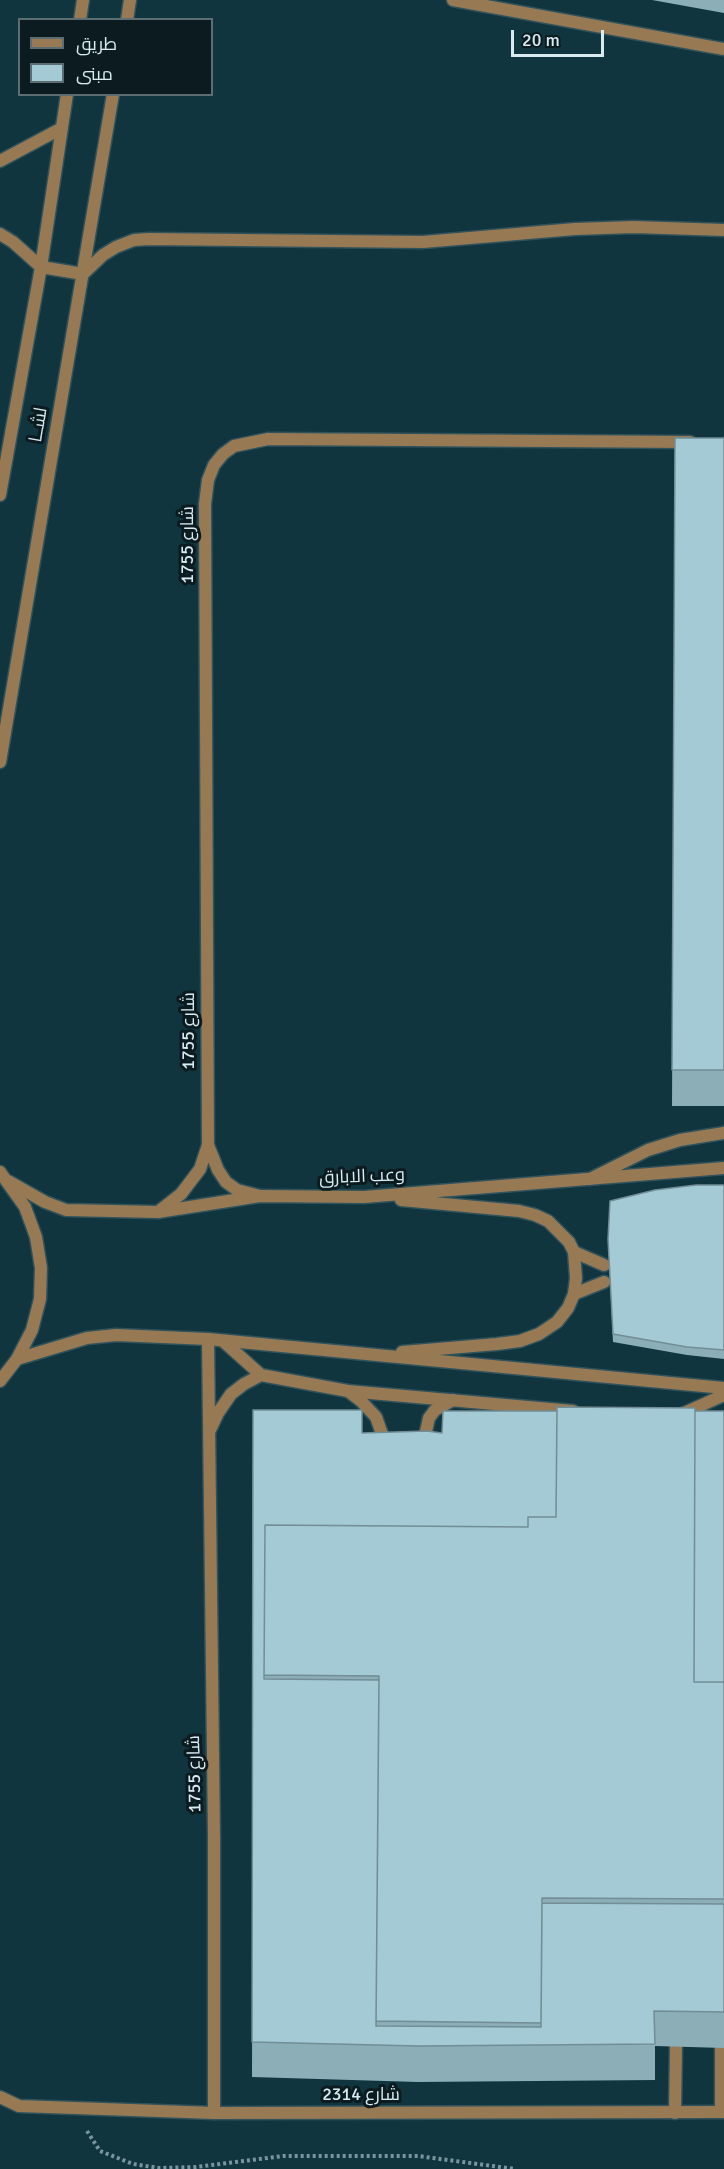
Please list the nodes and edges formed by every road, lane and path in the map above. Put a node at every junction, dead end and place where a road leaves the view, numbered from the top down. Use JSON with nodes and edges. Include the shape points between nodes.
{"nodes":[{"id":1,"x":83,"y":0,"type":"edge"},
{"id":2,"x":130,"y":0,"type":"edge"},
{"id":3,"x":453,"y":0,"type":"edge"},
{"id":4,"x":80,"y":18,"type":"edge"},
{"id":5,"x":127,"y":18,"type":"edge"},
{"id":6,"x":724,"y":49,"type":"edge"},
{"id":7,"x":68,"y":96,"type":"edge"},
{"id":8,"x":113,"y":96,"type":"edge"},
{"id":9,"x":62,"y":128,"type":"junction"},
{"id":10,"x":0,"y":161,"type":"edge"},
{"id":11,"x":724,"y":230,"type":"edge"},
{"id":12,"x":0,"y":234,"type":"edge"},
{"id":13,"x":40,"y":267,"type":"junction"},
{"id":14,"x":83,"y":274,"type":"junction"},
{"id":15,"x":699,"y":442,"type":"edge"},
{"id":16,"x":0,"y":495,"type":"edge"},
{"id":17,"x":0,"y":762,"type":"edge"},
{"id":18,"x":724,"y":1133,"type":"edge"},
{"id":19,"x":208,"y":1145,"type":"junction"},
{"id":20,"x":724,"y":1168,"type":"edge"},
{"id":21,"x":4,"y":1176,"type":"edge"},
{"id":22,"x":589,"y":1179,"type":"junction"},
{"id":23,"x":260,"y":1196,"type":"junction"},
{"id":24,"x":364,"y":1197,"type":"junction"},
{"id":25,"x":158,"y":1212,"type":"junction"},
{"id":26,"x":574,"y":1252,"type":"junction"},
{"id":27,"x":604,"y":1265,"type":"dead end"},
{"id":28,"x":604,"y":1282,"type":"dead end"},
{"id":29,"x":574,"y":1294,"type":"junction"},
{"id":30,"x":208,"y":1339,"type":"junction"},
{"id":31,"x":223,"y":1341,"type":"junction"},
{"id":32,"x":368,"y":1354,"type":"junction"},
{"id":33,"x":18,"y":1359,"type":"junction"},
{"id":34,"x":261,"y":1375,"type":"junction"},
{"id":35,"x":0,"y":1381,"type":"edge"},
{"id":36,"x":724,"y":1388,"type":"edge"},
{"id":37,"x":348,"y":1391,"type":"junction"},
{"id":38,"x":724,"y":1395,"type":"edge"},
{"id":39,"x":453,"y":1400,"type":"junction"},
{"id":40,"x":584,"y":1412,"type":"edge"},
{"id":41,"x":673,"y":1417,"type":"edge"},
{"id":42,"x":209,"y":1434,"type":"junction"},
{"id":43,"x":383,"y":1456,"type":"edge"},
{"id":44,"x":425,"y":1458,"type":"edge"},
{"id":45,"x":676,"y":2046,"type":"dead end"},
{"id":46,"x":721,"y":2048,"type":"dead end"},
{"id":47,"x":0,"y":2097,"type":"edge"},
{"id":48,"x":72,"y":2108,"type":"junction"},
{"id":49,"x":722,"y":2112,"type":"edge"},
{"id":50,"x":214,"y":2113,"type":"junction"},
{"id":51,"x":675,"y":2113,"type":"junction"},
{"id":52,"x":515,"y":2169,"type":"edge"}],
"edges":[{"from":1,"to":4,"type":"street"},
{"from":2,"to":5,"type":"street"},
{"from":3,"to":6,"type":"street"},
{"from":7,"to":9,"type":"street","name":"لشــا"},
{"from":8,"to":14,"type":"street","name":"لشــا"},
{"from":9,"to":10,"type":"street"},
{"from":9,"to":13,"type":"street","name":"لشــا"},
{"from":11,"to":14,"type":"street","via":[[575,229],[423,242],[149,239],[116,247]]},
{"from":12,"to":13,"type":"street"},
{"from":13,"to":14,"type":"street"},
{"from":13,"to":16,"type":"street","name":"لشــا"},
{"from":14,"to":17,"type":"street","name":"لشــا"},
{"from":15,"to":19,"type":"street","name":"شارع 1755","via":[[268,439],[234,446],[214,465],[205,504]]},
{"from":18,"to":22,"type":"street","via":[[648,1150]]},
{"from":19,"to":23,"type":"street","name":"شارع 1755","via":[[226,1182],[237,1190]]},
{"from":19,"to":25,"type":"street","name":"شارع 1755","via":[[200,1169],[181,1194]]},
{"from":20,"to":22,"type":"street","name":"وعب الابارق"},
{"from":21,"to":25,"type":"street","name":"وعب الابارق","via":[[45,1202],[66,1209]]},
{"from":21,"to":33,"type":"street","via":[[25,1208],[36,1237],[41,1268],[40,1299],[32,1330]]},
{"from":22,"to":24,"type":"street","name":"وعب الابارق"},
{"from":23,"to":24,"type":"street","name":"وعب الابارق"},
{"from":23,"to":25,"type":"street","name":"وعب الابارق"},
{"from":24,"to":26,"type":"street","via":[[519,1210],[548,1221]]},
{"from":26,"to":27,"type":"street"},
{"from":26,"to":29,"type":"street"},
{"from":28,"to":29,"type":"street"},
{"from":29,"to":32,"type":"street","via":[[557,1322],[520,1341]]},
{"from":30,"to":31,"type":"street"},
{"from":30,"to":33,"type":"street","via":[[116,1335],[77,1340]]},
{"from":30,"to":42,"type":"street","name":"شارع 1755"},
{"from":31,"to":32,"type":"street"},
{"from":31,"to":34,"type":"street"},
{"from":32,"to":36,"type":"street"},
{"from":33,"to":35,"type":"street"},
{"from":34,"to":37,"type":"street"},
{"from":34,"to":42,"type":"street","name":"شارع 1755","via":[[231,1394]]},
{"from":37,"to":39,"type":"street"},
{"from":37,"to":43,"type":"street","via":[[376,1417]]},
{"from":38,"to":41,"type":"street"},
{"from":39,"to":40,"type":"street"},
{"from":39,"to":44,"type":"street","via":[[429,1418]]},
{"from":42,"to":50,"type":"street","name":"شارع 1755"},
{"from":45,"to":51,"type":"street"},
{"from":46,"to":49,"type":"street"},
{"from":47,"to":48,"type":"street","name":"شارع 2314","via":[[19,2106]]},
{"from":48,"to":50,"type":"street","name":"شارع 2314"},
{"from":48,"to":52,"type":"path","via":[[100,2151],[133,2164],[159,2168],[283,2156],[418,2156]]},
{"from":49,"to":51,"type":"street","name":"شارع 2314"},
{"from":50,"to":51,"type":"street","name":"شارع 2314"}]}
